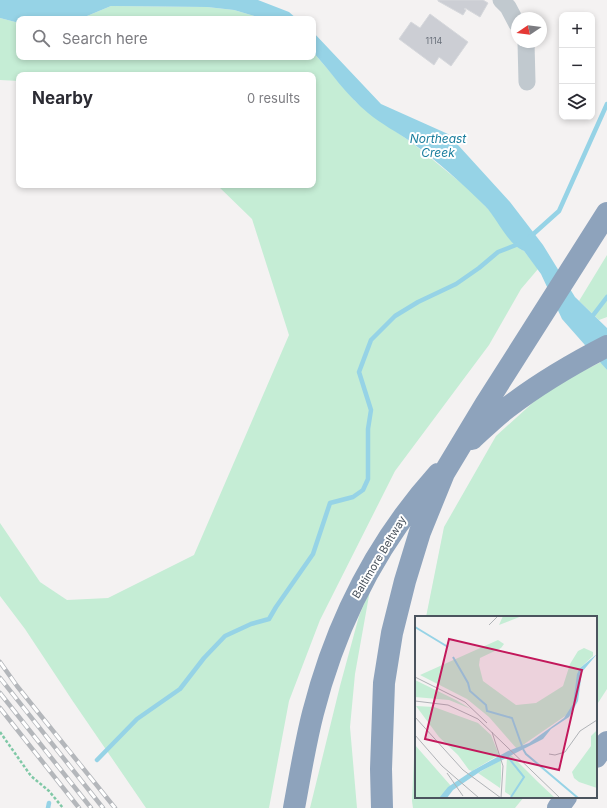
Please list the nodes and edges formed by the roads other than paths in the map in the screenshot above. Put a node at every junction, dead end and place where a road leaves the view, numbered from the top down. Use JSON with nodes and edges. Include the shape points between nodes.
{"nodes":[{"id":1,"x":501,"y":0,"type":"edge"},
{"id":2,"x":511,"y":13,"type":"edge"},
{"id":3,"x":526,"y":48,"type":"edge"},
{"id":4,"x":527,"y":82,"type":"dead end"},
{"id":5,"x":607,"y":213,"type":"edge"},
{"id":6,"x":607,"y":346,"type":"edge"},
{"id":7,"x":607,"y":742,"type":"edge"},
{"id":8,"x":597,"y":756,"type":"edge"},
{"id":9,"x":565,"y":798,"type":"edge"},
{"id":10,"x":294,"y":805,"type":"edge"},
{"id":11,"x":382,"y":808,"type":"edge"},
{"id":12,"x":558,"y":808,"type":"edge"}],
"edges":[{"from":1,"to":2,"type":"lane"},
{"from":3,"to":4,"type":"lane"},
{"from":5,"to":11,"type":"highway","via":[[444,473],[420,532],[392,633],[384,683]]},
{"from":6,"to":10,"type":"highway","name":"Baltimore Beltway","via":[[545,381],[505,409],[461,448],[420,494],[392,532],[352,601],[336,639],[313,713]]},
{"from":7,"to":8,"type":"highway"},
{"from":9,"to":12,"type":"highway"}]}
